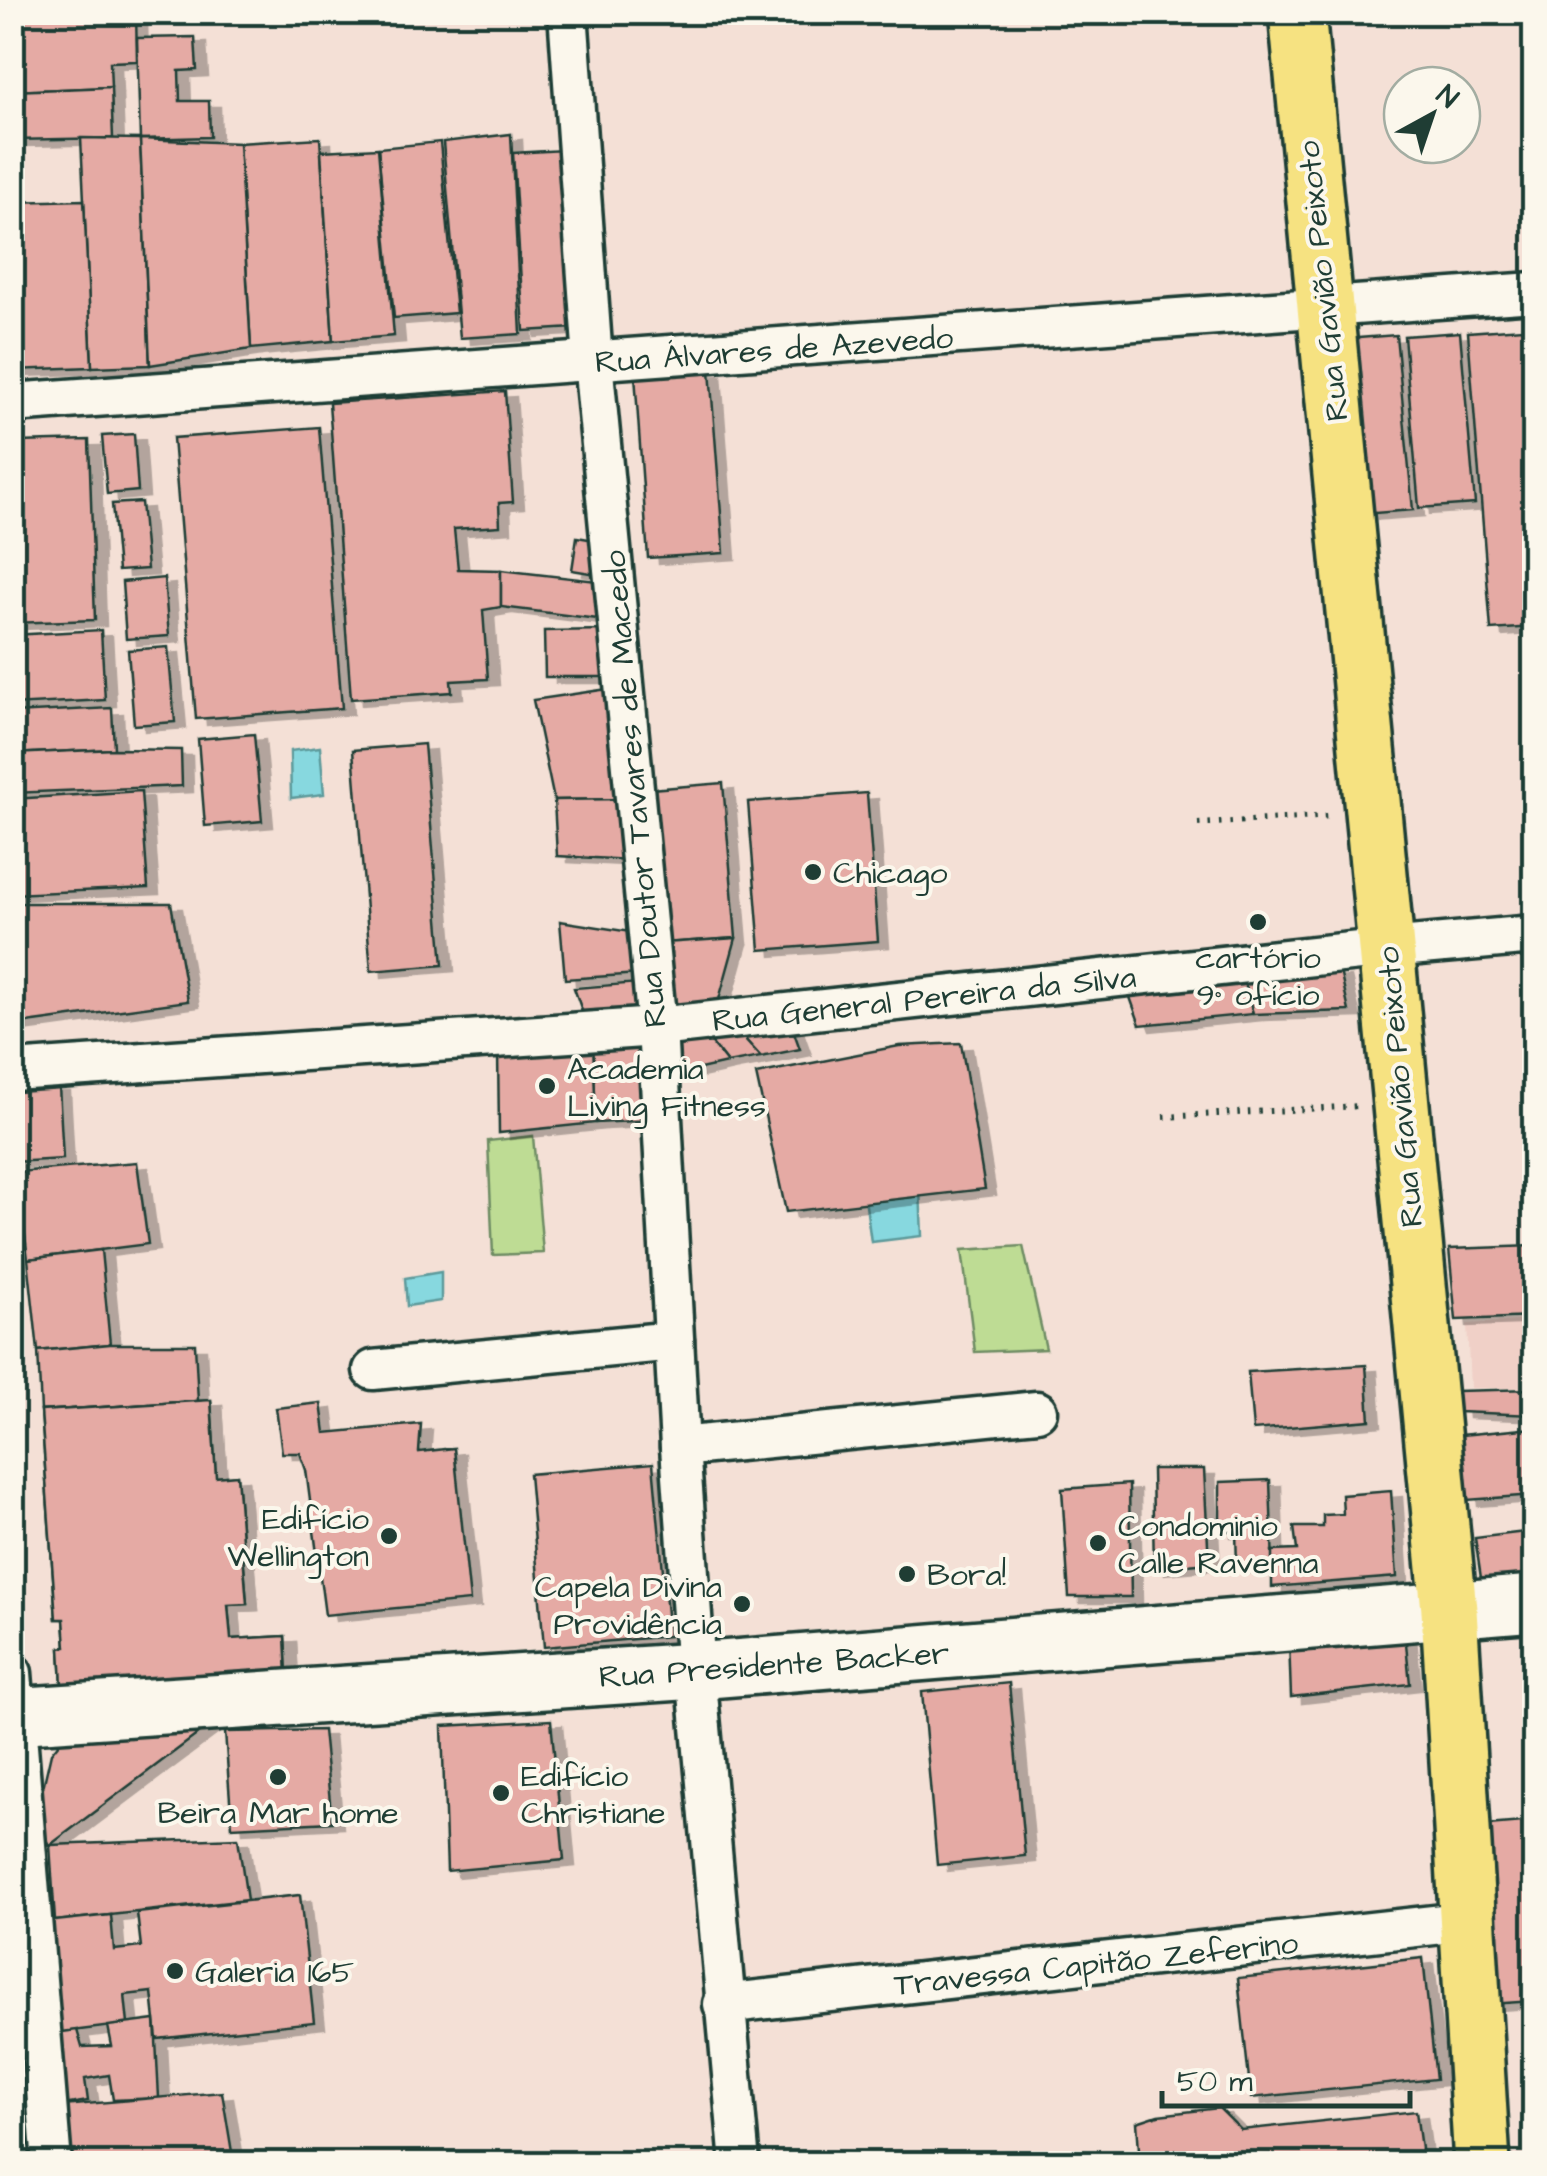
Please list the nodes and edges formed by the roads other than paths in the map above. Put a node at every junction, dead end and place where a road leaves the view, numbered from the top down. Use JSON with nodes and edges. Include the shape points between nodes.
{"nodes":[{"id":1,"x":568,"y":12,"type":"edge"},
{"id":2,"x":1296,"y":12,"type":"edge"},
{"id":3,"x":1534,"y":292,"type":"edge"},
{"id":4,"x":1324,"y":309,"type":"junction"},
{"id":5,"x":594,"y":362,"type":"junction"},
{"id":6,"x":12,"y":403,"type":"edge"},
{"id":7,"x":1534,"y":935,"type":"edge"},
{"id":8,"x":1387,"y":948,"type":"junction"},
{"id":9,"x":657,"y":1027,"type":"junction"},
{"id":10,"x":12,"y":1071,"type":"edge"},
{"id":11,"x":674,"y":1340,"type":"junction"},
{"id":12,"x":373,"y":1370,"type":"dead end"},
{"id":13,"x":1037,"y":1411,"type":"dead end"},
{"id":14,"x":680,"y":1447,"type":"junction"},
{"id":15,"x":1534,"y":1603,"type":"edge"},
{"id":16,"x":1449,"y":1610,"type":"junction"},
{"id":17,"x":696,"y":1671,"type":"junction"},
{"id":18,"x":14,"y":1702,"type":"edge"},
{"id":19,"x":1470,"y":1921,"type":"junction"},
{"id":20,"x":723,"y":2004,"type":"junction"},
{"id":21,"x":52,"y":2164,"type":"edge"},
{"id":22,"x":740,"y":2164,"type":"edge"},
{"id":23,"x":1482,"y":2164,"type":"edge"}],
"edges":[{"from":1,"to":5,"type":"street","name":"Rua Doutor Tavares de Macedo"},
{"from":2,"to":4,"type":"main road","name":"Rua Gavião Peixoto"},
{"from":3,"to":4,"type":"street","name":"Rua Álvares de Azevedo"},
{"from":4,"to":5,"type":"street","name":"Rua Álvares de Azevedo"},
{"from":4,"to":8,"type":"main road","name":"Rua Gavião Peixoto"},
{"from":5,"to":6,"type":"street","name":"Rua Álvares de Azevedo"},
{"from":5,"to":9,"type":"street","name":"Rua Doutor Tavares de Macedo"},
{"from":7,"to":8,"type":"street","name":"Rua General Pereira da Silva"},
{"from":8,"to":9,"type":"street","name":"Rua General Pereira da Silva"},
{"from":8,"to":16,"type":"main road","name":"Rua Gavião Peixoto"},
{"from":9,"to":10,"type":"street","name":"Rua General Pereira da Silva"},
{"from":9,"to":11,"type":"street","name":"Rua Doutor Tavares de Macedo"},
{"from":11,"to":12,"type":"street"},
{"from":11,"to":14,"type":"street","name":"Rua Doutor Tavares de Macedo"},
{"from":13,"to":14,"type":"street"},
{"from":14,"to":17,"type":"street","name":"Rua Doutor Tavares de Macedo"},
{"from":15,"to":16,"type":"street","name":"Rua Presidente Backer"},
{"from":16,"to":17,"type":"street","name":"Rua Presidente Backer"},
{"from":16,"to":19,"type":"main road","name":"Rua Gavião Peixoto"},
{"from":17,"to":18,"type":"street","name":"Rua Presidente Backer"},
{"from":17,"to":20,"type":"street","name":"Rua Doutor Tavares de Macedo"},
{"from":18,"to":21,"type":"street"},
{"from":19,"to":20,"type":"street","name":"Travessa Capitão Zeferino"},
{"from":19,"to":23,"type":"main road","name":"Rua Gavião Peixoto"},
{"from":20,"to":22,"type":"street","name":"Rua Doutor Tavares de Macedo"}]}
